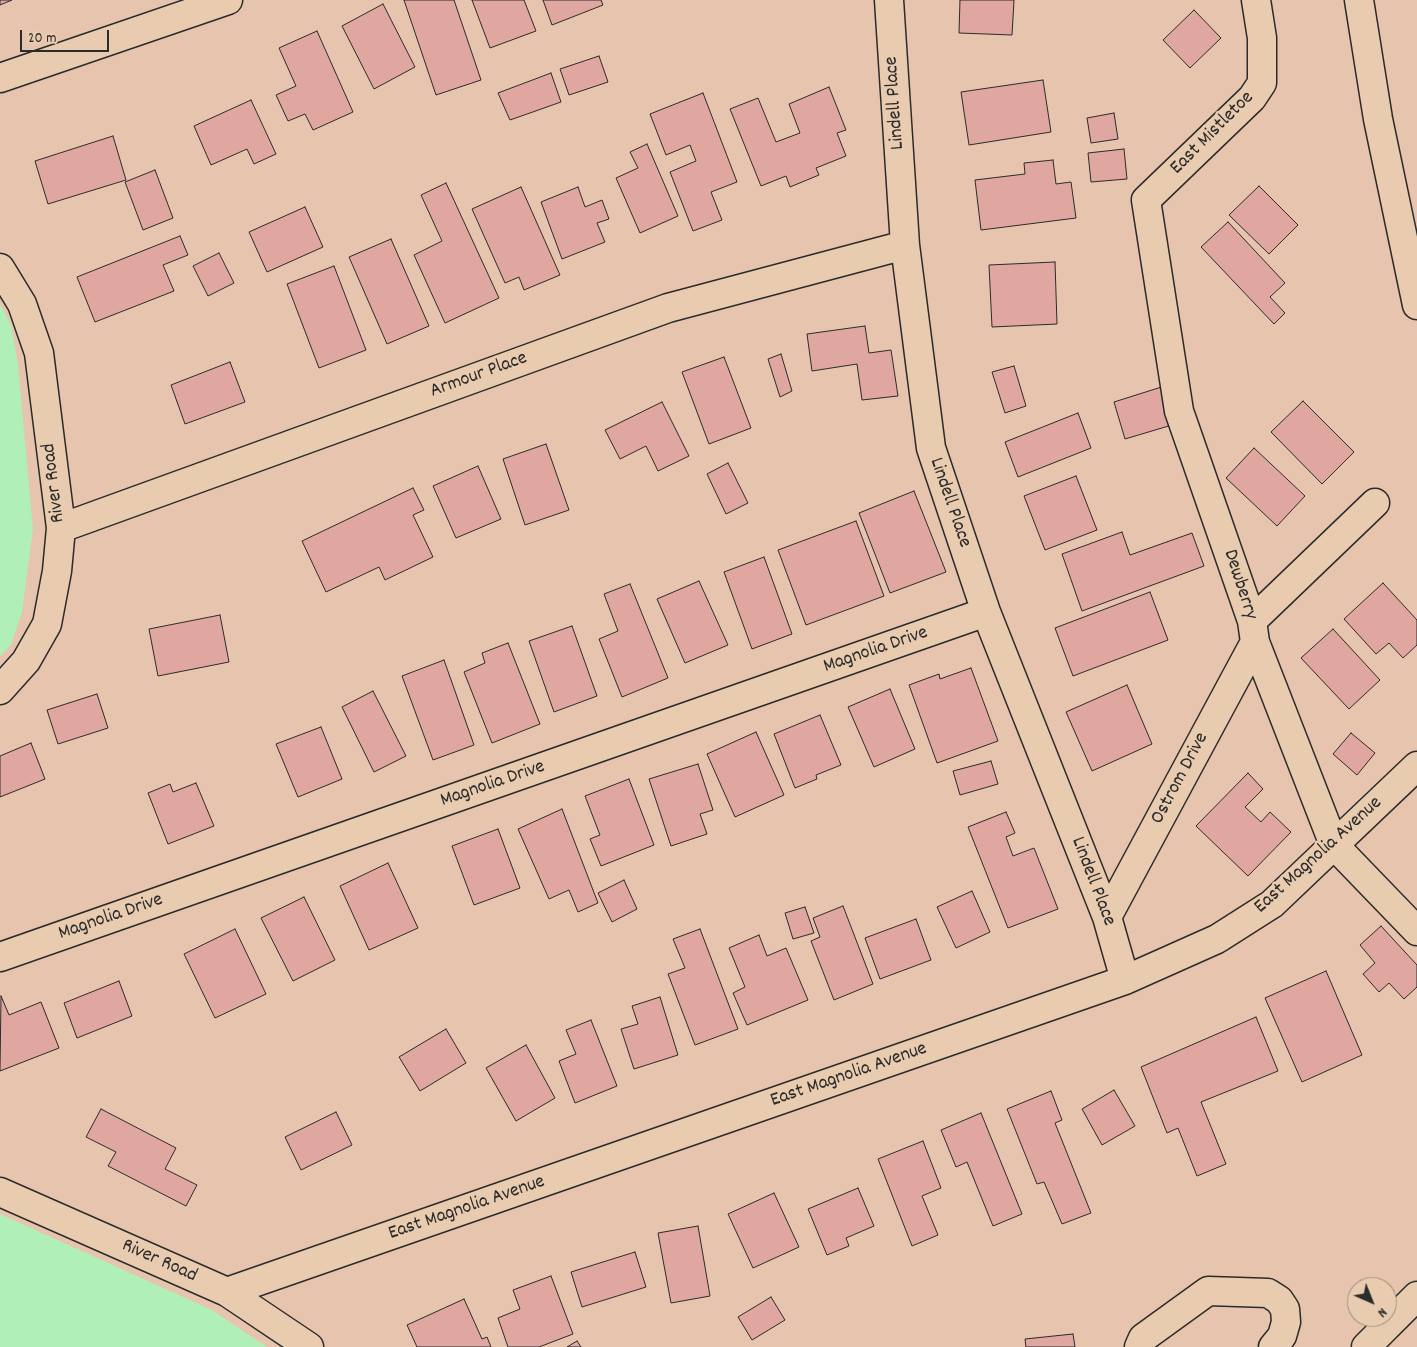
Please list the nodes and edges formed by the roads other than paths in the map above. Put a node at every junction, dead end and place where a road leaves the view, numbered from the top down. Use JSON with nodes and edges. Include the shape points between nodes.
{"nodes":[{"id":1,"x":228,"y":0,"type":"edge"},
{"id":2,"x":889,"y":0,"type":"edge"},
{"id":3,"x":1256,"y":0,"type":"edge"},
{"id":4,"x":1359,"y":0,"type":"edge"},
{"id":5,"x":0,"y":78,"type":"edge"},
{"id":6,"x":1146,"y":200,"type":"joint"},
{"id":7,"x":904,"y":245,"type":"junction"},
{"id":8,"x":0,"y":268,"type":"edge"},
{"id":9,"x":1417,"y":305,"type":"edge"},
{"id":10,"x":1375,"y":503,"type":"dead end"},
{"id":11,"x":61,"y":528,"type":"junction"},
{"id":12,"x":986,"y":612,"type":"junction"},
{"id":13,"x":1254,"y":631,"type":"junction"},
{"id":14,"x":0,"y":690,"type":"edge"},
{"id":15,"x":1417,"y":766,"type":"edge"},
{"id":16,"x":1334,"y":845,"type":"junction"},
{"id":17,"x":1106,"y":917,"type":"junction"},
{"id":18,"x":1417,"y":931,"type":"edge"},
{"id":19,"x":0,"y":957,"type":"edge"},
{"id":20,"x":1125,"y":980,"type":"junction"},
{"id":21,"x":0,"y":1192,"type":"edge"},
{"id":22,"x":227,"y":1292,"type":"junction"},
{"id":23,"x":1417,"y":1296,"type":"edge"},
{"id":24,"x":308,"y":1347,"type":"edge"},
{"id":25,"x":1139,"y":1347,"type":"edge"},
{"id":26,"x":1273,"y":1347,"type":"edge"},
{"id":27,"x":1366,"y":1347,"type":"edge"}],
"edges":[{"from":1,"to":5,"type":"main road"},
{"from":2,"to":7,"type":"main road","name":"Lindell Place"},
{"from":3,"to":6,"type":"main road","name":"East Mistletoe","via":[[1262,38],[1262,83],[1252,98]]},
{"from":4,"to":9,"type":"main road","via":[[1378,119]]},
{"from":6,"to":13,"type":"main road","name":"Dewberry","via":[[1179,411]]},
{"from":7,"to":11,"type":"main road","name":"Armour Place","via":[[668,308]]},
{"from":7,"to":12,"type":"main road","name":"Lindell Place","via":[[931,448]]},
{"from":8,"to":11,"type":"main road","name":"River Road","via":[[22,304],[39,353]]},
{"from":10,"to":13,"type":"main road","name":"Ostrom Drive"},
{"from":11,"to":14,"type":"main road","name":"River Road","via":[[47,624],[26,660]]},
{"from":12,"to":17,"type":"main road","name":"Lindell Place"},
{"from":12,"to":19,"type":"main road","name":"Magnolia Drive"},
{"from":13,"to":16,"type":"main road","name":"Dewberry"},
{"from":13,"to":17,"type":"main road","name":"Ostrom Drive"},
{"from":15,"to":16,"type":"main road","name":"East Magnolia Avenue"},
{"from":16,"to":18,"type":"main road","name":"Dewberry"},
{"from":16,"to":20,"type":"main road","name":"East Magnolia Avenue","via":[[1272,904],[1246,922],[1217,939]]},
{"from":17,"to":20,"type":"main road","name":"Lindell Place"},
{"from":20,"to":22,"type":"main road","name":"East Magnolia Avenue"},
{"from":21,"to":22,"type":"main road","name":"River Road"},
{"from":22,"to":24,"type":"main road","name":"River Road"},
{"from":23,"to":27,"type":"main road"},
{"from":25,"to":26,"type":"main road","via":[[1142,1338],[1208,1291],[1268,1293],[1279,1300],[1285,1309],[1286,1322],[1282,1336]]}]}
